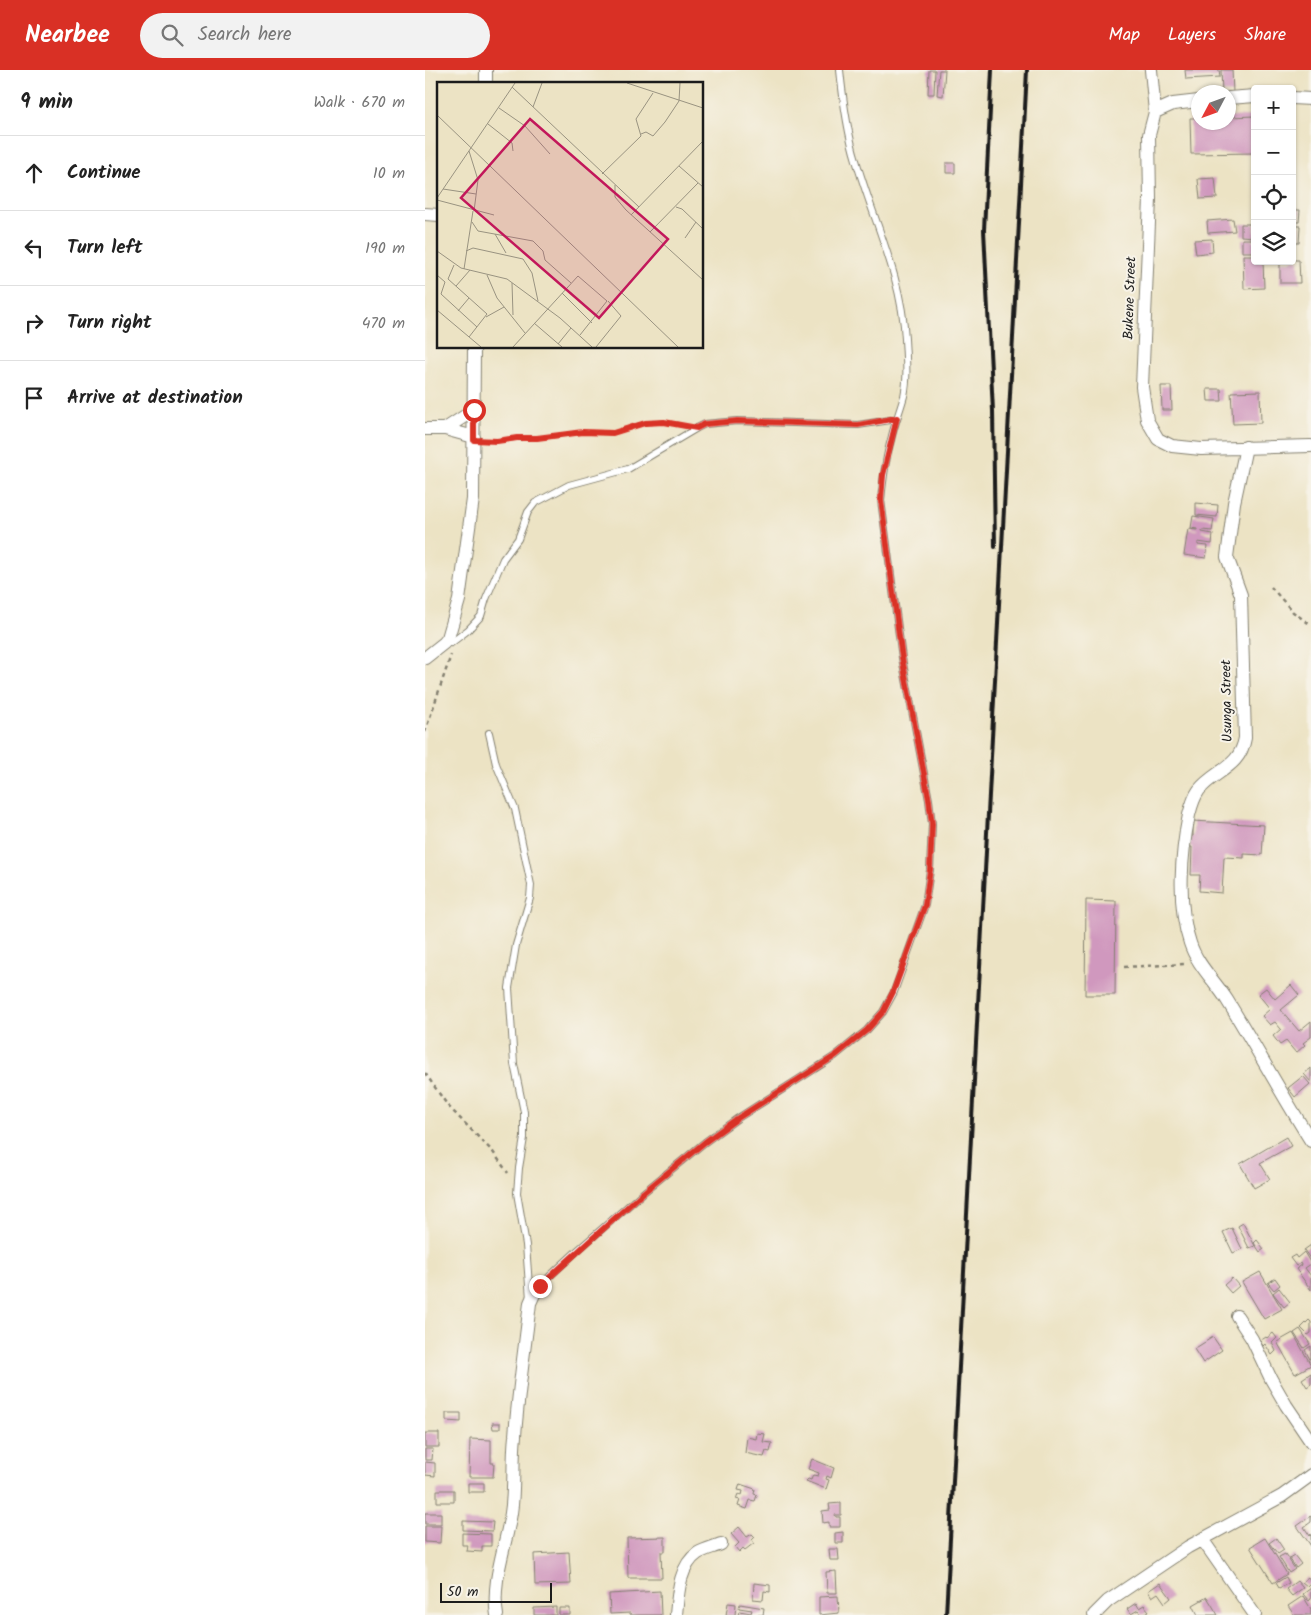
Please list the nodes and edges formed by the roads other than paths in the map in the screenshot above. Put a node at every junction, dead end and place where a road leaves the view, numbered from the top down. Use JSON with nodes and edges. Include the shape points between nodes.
{"nodes":[{"id":1,"x":840,"y":70,"type":"edge"},
{"id":2,"x":1151,"y":70,"type":"edge"},
{"id":3,"x":1251,"y":96,"type":"edge"},
{"id":4,"x":1236,"y":97,"type":"edge"},
{"id":5,"x":1296,"y":98,"type":"edge"},
{"id":6,"x":1311,"y":99,"type":"edge"},
{"id":7,"x":1191,"y":102,"type":"edge"},
{"id":8,"x":1155,"y":112,"type":"junction"},
{"id":9,"x":474,"y":349,"type":"edge"},
{"id":10,"x":474,"y":410,"type":"junction"},
{"id":11,"x":897,"y":418,"type":"junction"},
{"id":12,"x":445,"y":429,"type":"junction"},
{"id":13,"x":425,"y":430,"type":"edge"},
{"id":14,"x":474,"y":439,"type":"junction"},
{"id":15,"x":1311,"y":446,"type":"edge"},
{"id":16,"x":1245,"y":447,"type":"junction"},
{"id":17,"x":451,"y":643,"type":"road end"},
{"id":18,"x":425,"y":658,"type":"edge"},
{"id":19,"x":489,"y":733,"type":"dead end"},
{"id":20,"x":1311,"y":1141,"type":"edge"},
{"id":21,"x":532,"y":1298,"type":"junction"},
{"id":22,"x":1237,"y":1316,"type":"dead end"},
{"id":23,"x":1311,"y":1442,"type":"edge"},
{"id":24,"x":1311,"y":1475,"type":"edge"},
{"id":25,"x":1202,"y":1539,"type":"junction"},
{"id":26,"x":721,"y":1544,"type":"dead end"},
{"id":27,"x":497,"y":1615,"type":"edge"},
{"id":28,"x":677,"y":1615,"type":"edge"},
{"id":29,"x":1094,"y":1615,"type":"edge"},
{"id":30,"x":1255,"y":1615,"type":"edge"}],
"edges":[{"from":1,"to":11,"type":"lane","via":[[856,160],[889,256],[902,311],[906,375]]},
{"from":2,"to":8,"type":"street","name":"Bukene Street"},
{"from":3,"to":4,"type":"street"},
{"from":5,"to":6,"type":"street"},
{"from":7,"to":8,"type":"street","via":[[1173,104]]},
{"from":8,"to":16,"type":"street","name":"Bukene Street","via":[[1149,135],[1150,199],[1142,387],[1147,420],[1158,438],[1172,446]]},
{"from":9,"to":10,"type":"street"},
{"from":10,"to":12,"type":"street"},
{"from":10,"to":14,"type":"street"},
{"from":11,"to":17,"type":"lane","via":[[858,425],[737,421],[705,424],[628,469],[569,485],[535,503],[528,512],[518,539],[503,559],[481,616]]},
{"from":11,"to":21,"type":"lane","via":[[883,475],[881,500],[902,658],[932,824],[925,905],[893,992],[883,1012],[867,1030],[835,1056],[705,1142],[549,1276]]},
{"from":12,"to":13,"type":"street"},
{"from":12,"to":14,"type":"street"},
{"from":14,"to":18,"type":"street","via":[[473,499],[459,600],[448,638]]},
{"from":15,"to":16,"type":"street","name":"Bukene Street"},
{"from":16,"to":20,"type":"street","name":"Usunga Street","via":[[1227,557],[1241,595],[1243,747],[1234,761],[1198,791],[1189,814],[1182,882],[1184,919],[1190,943],[1202,965],[1226,999]]},
{"from":19,"to":21,"type":"lane","via":[[496,764],[515,809],[531,885],[509,988],[514,1064],[524,1112],[518,1202]]},
{"from":21,"to":27,"type":"street","via":[[514,1438],[512,1511],[497,1584]]},
{"from":22,"to":23,"type":"street","via":[[1286,1405]]},
{"from":24,"to":25,"type":"street","via":[[1282,1496]]},
{"from":25,"to":29,"type":"street","via":[[1107,1601]]},
{"from":25,"to":30,"type":"street"},
{"from":26,"to":28,"type":"street","via":[[699,1553],[689,1562],[683,1573]]}]}
